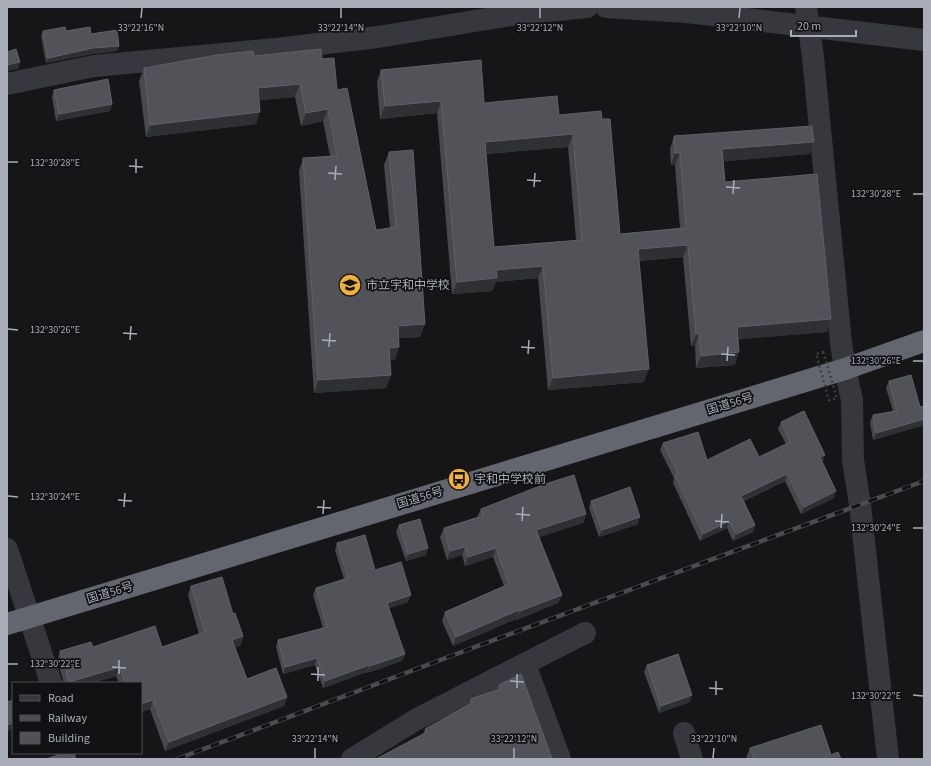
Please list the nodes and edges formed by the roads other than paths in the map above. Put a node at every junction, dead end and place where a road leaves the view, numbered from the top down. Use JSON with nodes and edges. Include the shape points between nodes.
{"nodes":[{"id":1,"x":587,"y":7,"type":"edge"},
{"id":2,"x":606,"y":7,"type":"edge"},
{"id":3,"x":807,"y":17,"type":"edge"},
{"id":4,"x":924,"y":40,"type":"edge"},
{"id":5,"x":7,"y":84,"type":"edge"},
{"id":6,"x":924,"y":341,"type":"edge"},
{"id":7,"x":845,"y":369,"type":"junction"},
{"id":8,"x":7,"y":549,"type":"edge"},
{"id":9,"x":29,"y":617,"type":"junction"},
{"id":10,"x":7,"y":624,"type":"edge"},
{"id":11,"x":585,"y":633,"type":"dead end"},
{"id":12,"x":525,"y":664,"type":"junction"},
{"id":13,"x":52,"y":682,"type":"edge"},
{"id":14,"x":684,"y":733,"type":"dead end"},
{"id":15,"x":352,"y":759,"type":"edge"},
{"id":16,"x":560,"y":759,"type":"edge"},
{"id":17,"x":692,"y":759,"type":"edge"},
{"id":18,"x":888,"y":759,"type":"edge"}],
"edges":[{"from":1,"to":5,"type":"street","via":[[517,14],[378,37],[94,66]]},
{"from":2,"to":3,"type":"street"},
{"from":3,"to":4,"type":"street"},
{"from":3,"to":7,"type":"street"},
{"from":6,"to":7,"type":"highway","name":"国道56号"},
{"from":7,"to":9,"type":"highway","name":"国道56号"},
{"from":7,"to":18,"type":"street","via":[[852,400],[854,460]]},
{"from":8,"to":9,"type":"street"},
{"from":9,"to":10,"type":"highway","name":"国道56号"},
{"from":9,"to":13,"type":"street"},
{"from":11,"to":12,"type":"street"},
{"from":12,"to":15,"type":"street","via":[[417,718]]},
{"from":12,"to":16,"type":"street"},
{"from":14,"to":17,"type":"street"}]}
